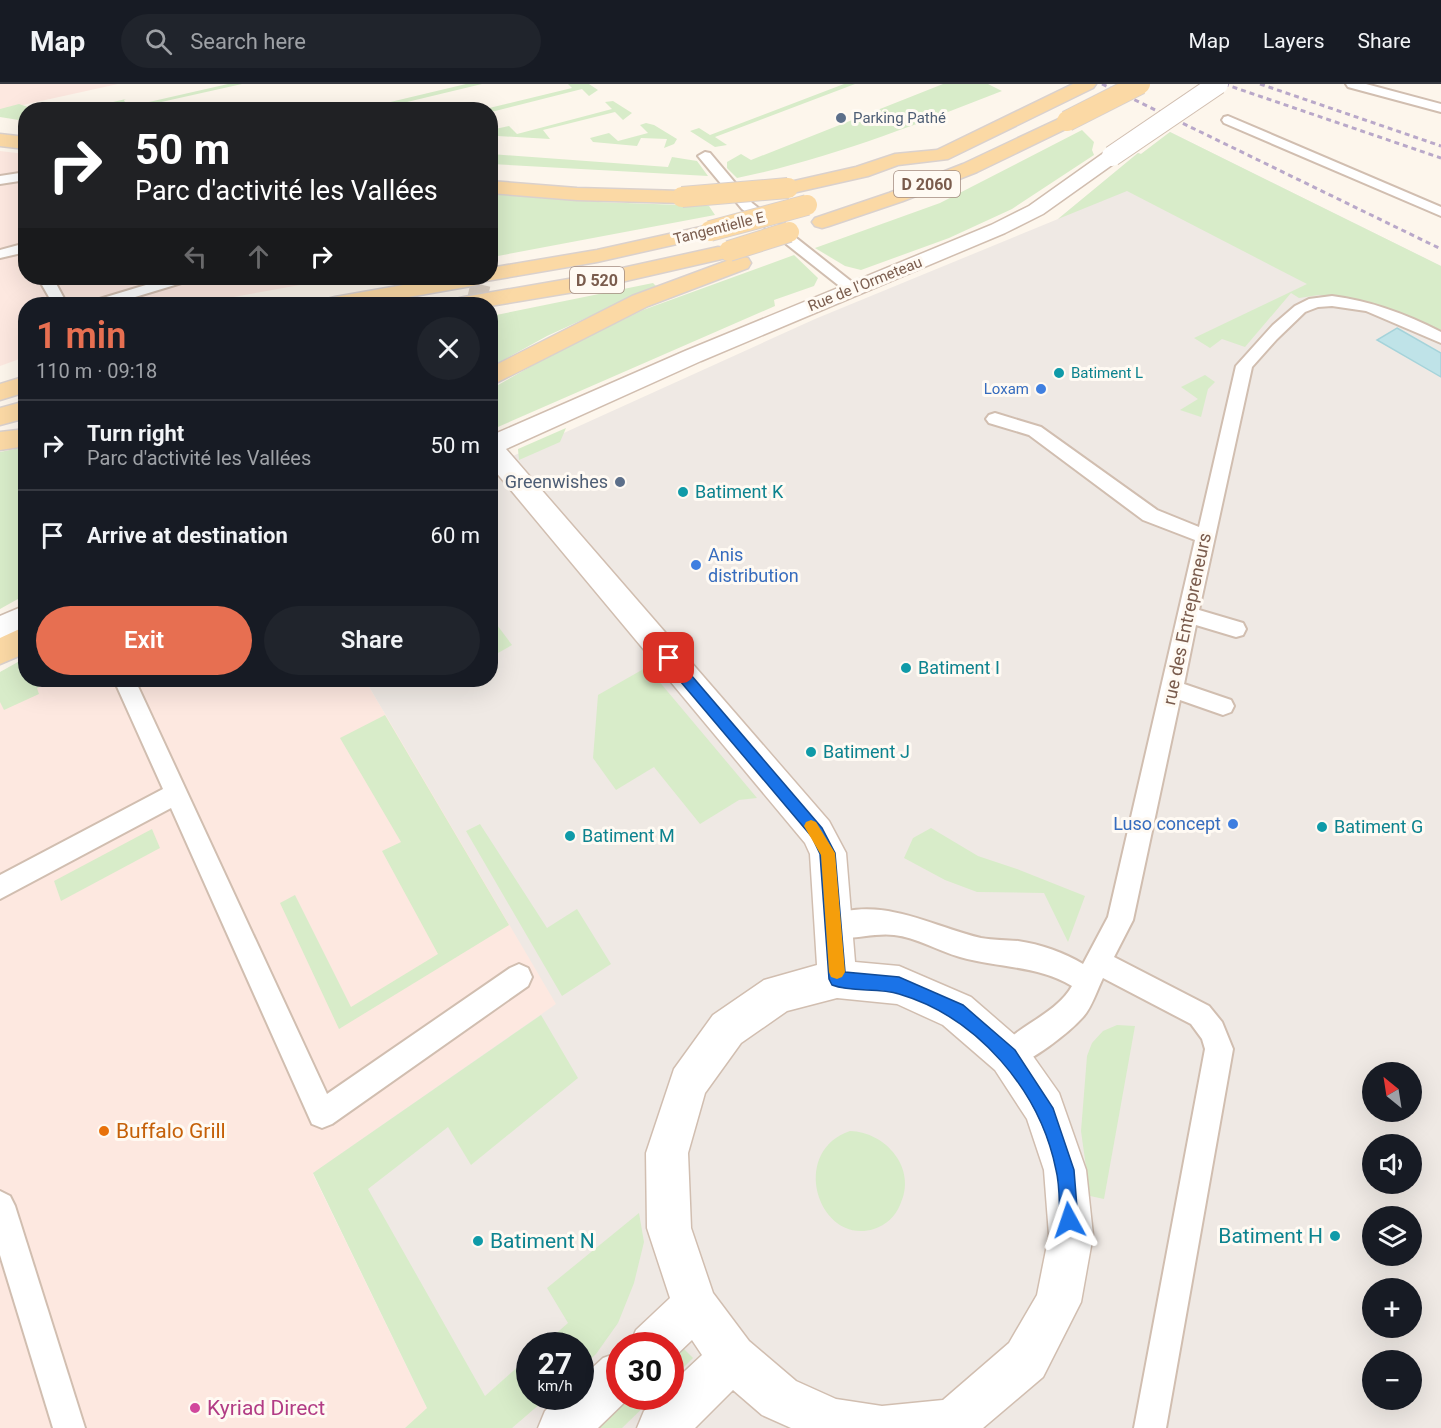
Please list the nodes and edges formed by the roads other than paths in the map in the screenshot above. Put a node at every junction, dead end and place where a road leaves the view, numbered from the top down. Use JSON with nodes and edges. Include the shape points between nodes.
{"nodes":[{"id":1,"x":1087,"y":84,"type":"edge"},
{"id":2,"x":1140,"y":84,"type":"edge"},
{"id":3,"x":1218,"y":84,"type":"edge"},
{"id":4,"x":1352,"y":84,"type":"edge"},
{"id":5,"x":1441,"y":108,"type":"edge"},
{"id":6,"x":1228,"y":120,"type":"dead end"},
{"id":7,"x":0,"y":140,"type":"edge"},
{"id":8,"x":18,"y":142,"type":"edge"},
{"id":9,"x":940,"y":155,"type":"junction"},
{"id":10,"x":705,"y":156,"type":"dead end"},
{"id":11,"x":18,"y":177,"type":"edge"},
{"id":12,"x":0,"y":180,"type":"edge"},
{"id":13,"x":0,"y":184,"type":"edge"},
{"id":14,"x":18,"y":184,"type":"edge"},
{"id":15,"x":498,"y":188,"type":"edge"},
{"id":16,"x":1441,"y":212,"type":"edge"},
{"id":17,"x":18,"y":249,"type":"edge"},
{"id":18,"x":0,"y":254,"type":"edge"},
{"id":19,"x":734,"y":257,"type":"junction"},
{"id":20,"x":498,"y":274,"type":"edge"},
{"id":21,"x":160,"y":285,"type":"edge"},
{"id":22,"x":439,"y":285,"type":"edge"},
{"id":23,"x":852,"y":289,"type":"junction"},
{"id":24,"x":121,"y":297,"type":"edge"},
{"id":25,"x":373,"y":297,"type":"edge"},
{"id":26,"x":498,"y":298,"type":"edge"},
{"id":27,"x":1441,"y":338,"type":"edge"},
{"id":28,"x":498,"y":374,"type":"edge"},
{"id":29,"x":18,"y":386,"type":"edge"},
{"id":30,"x":0,"y":392,"type":"edge"},
{"id":31,"x":18,"y":411,"type":"edge"},
{"id":32,"x":0,"y":417,"type":"edge"},
{"id":33,"x":995,"y":419,"type":"dead end"},
{"id":34,"x":18,"y":438,"type":"edge"},
{"id":35,"x":0,"y":441,"type":"edge"},
{"id":36,"x":498,"y":442,"type":"edge"},
{"id":37,"x":498,"y":455,"type":"edge"},
{"id":38,"x":1206,"y":537,"type":"junction"},
{"id":39,"x":1188,"y":615,"type":"junction"},
{"id":40,"x":18,"y":620,"type":"edge"},
{"id":41,"x":1236,"y":629,"type":"dead end"},
{"id":42,"x":0,"y":630,"type":"edge"},
{"id":43,"x":18,"y":642,"type":"edge"},
{"id":44,"x":0,"y":652,"type":"edge"},
{"id":45,"x":128,"y":687,"type":"edge"},
{"id":46,"x":1172,"y":689,"type":"junction"},
{"id":47,"x":1223,"y":706,"type":"dead end"},
{"id":48,"x":178,"y":793,"type":"junction"},
{"id":49,"x":0,"y":888,"type":"edge"},
{"id":50,"x":834,"y":926,"type":"junction"},
{"id":51,"x":1093,"y":971,"type":"junction"},
{"id":52,"x":519,"y":977,"type":"dead end"},
{"id":53,"x":837,"y":979,"type":"junction"},
{"id":54,"x":1009,"y":1056,"type":"junction"},
{"id":55,"x":0,"y":1206,"type":"edge"},
{"id":56,"x":695,"y":1306,"type":"junction"},
{"id":57,"x":667,"y":1332,"type":"edge"},
{"id":58,"x":732,"y":1358,"type":"junction"},
{"id":59,"x":606,"y":1388,"type":"edge"},
{"id":60,"x":836,"y":1425,"type":"edge"},
{"id":61,"x":954,"y":1426,"type":"edge"},
{"id":62,"x":69,"y":1428,"type":"edge"},
{"id":63,"x":562,"y":1428,"type":"edge"},
{"id":64,"x":661,"y":1428,"type":"edge"},
{"id":65,"x":876,"y":1428,"type":"edge"},
{"id":66,"x":887,"y":1428,"type":"edge"},
{"id":67,"x":1150,"y":1428,"type":"edge"}],
"edges":[{"from":1,"to":9,"type":"main road","number":"D 2060"},
{"from":2,"to":19,"type":"main road","number":"D 2060","bridge":true,"via":[[970,168]]},
{"from":3,"to":23,"type":"street","name":"Rue de l'Ormeteau","bridge":true,"via":[[1026,215]]},
{"from":4,"to":5,"type":"lane"},
{"from":6,"to":16,"type":"lane"},
{"from":7,"to":8,"type":"main road"},
{"from":9,"to":15,"type":"main road","bridge":true,"via":[[895,160],[861,172],[788,188],[682,197]]},
{"from":9,"to":20,"type":"main road","name":"Tangentielle E","number":"D 520","bridge":true,"via":[[807,206],[597,256]]},
{"from":10,"to":23,"type":"lane","via":[[747,206]]},
{"from":11,"to":12,"type":"lane"},
{"from":13,"to":14,"type":"lane"},
{"from":17,"to":18,"type":"lane"},
{"from":19,"to":26,"type":"main road","number":"D 520"},
{"from":19,"to":28,"type":"main road"},
{"from":21,"to":24,"type":"lane"},
{"from":22,"to":25,"type":"main road"},
{"from":23,"to":36,"type":"street","name":"Rue de l'Ormeteau"},
{"from":27,"to":38,"type":"lane","name":"rue des Entrepreneurs","via":[[1348,303],[1326,302],[1299,309],[1244,366]]},
{"from":29,"to":30,"type":"main road"},
{"from":31,"to":32,"type":"main road"},
{"from":33,"to":38,"type":"lane","via":[[1035,431],[1150,515]]},
{"from":34,"to":35,"type":"main road"},
{"from":37,"to":50,"type":"street","via":[[817,832],[828,853]]},
{"from":38,"to":39,"type":"lane","name":"rue des Entrepreneurs"},
{"from":39,"to":41,"type":"lane"},
{"from":39,"to":46,"type":"lane","name":"rue des Entrepreneurs"},
{"from":40,"to":42,"type":"street"},
{"from":43,"to":44,"type":"main road"},
{"from":45,"to":48,"type":"lane"},
{"from":46,"to":47,"type":"lane"},
{"from":46,"to":51,"type":"lane","name":"rue des Entrepreneurs","via":[[1120,920]]},
{"from":48,"to":49,"type":"lane"},
{"from":48,"to":52,"type":"lane","via":[[322,1114]]},
{"from":50,"to":51,"type":"lane","via":[[898,923],[967,947],[1021,954]]},
{"from":50,"to":53,"type":"street"},
{"from":51,"to":54,"type":"lane","name":"rue des Entrepreneurs","via":[[1075,1006]]},
{"from":51,"to":67,"type":"lane","via":[[1200,1015],[1213,1031],[1219,1049]]},
{"from":53,"to":54,"type":"street","via":[[899,985],[957,1011]]},
{"from":53,"to":56,"type":"street","via":[[778,994],[727,1029],[688,1083],[667,1153],[669,1228]]},
{"from":54,"to":61,"type":"street","via":[[1044,1108],[1065,1170],[1071,1235],[1058,1302],[1026,1360]]},
{"from":55,"to":62,"type":"lane"},
{"from":56,"to":57,"type":"street"},
{"from":56,"to":58,"type":"street"},
{"from":58,"to":60,"type":"street","via":[[779,1398]]},
{"from":58,"to":64,"type":"street"},
{"from":59,"to":63,"type":"street"},
{"from":60,"to":65,"type":"street"},
{"from":61,"to":66,"type":"street"}]}
